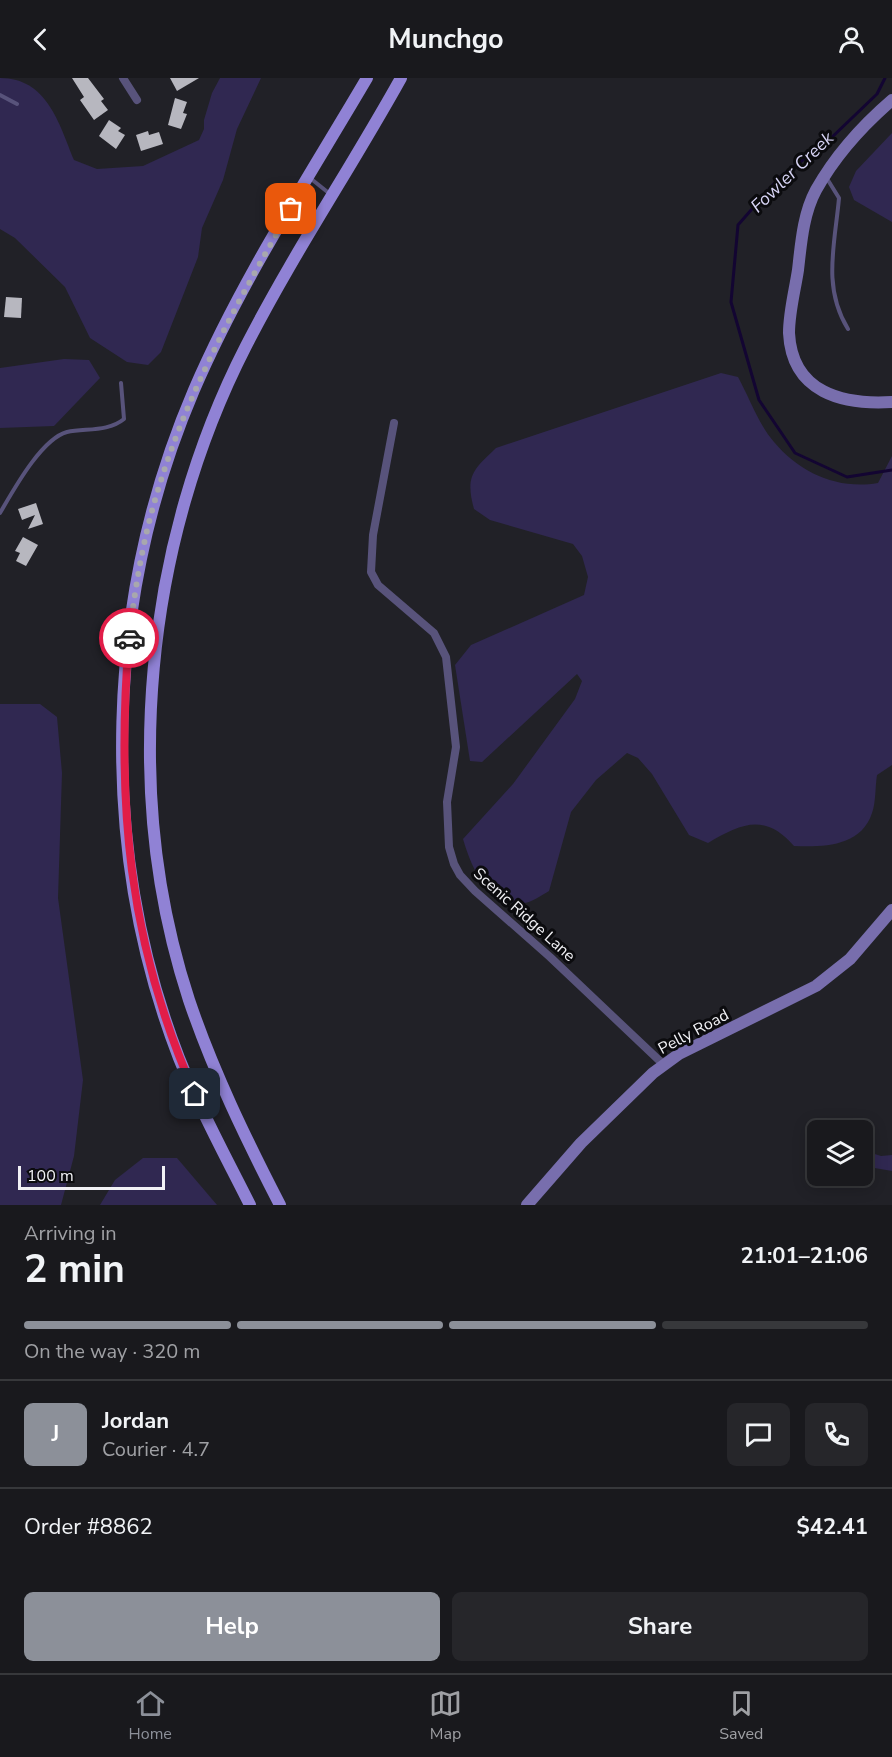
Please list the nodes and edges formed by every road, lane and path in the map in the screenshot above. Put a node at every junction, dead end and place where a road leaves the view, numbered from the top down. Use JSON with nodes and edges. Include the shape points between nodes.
{"nodes":[{"id":1,"x":123,"y":78,"type":"edge"},
{"id":2,"x":367,"y":78,"type":"edge"},
{"id":3,"x":401,"y":78,"type":"edge"},
{"id":4,"x":0,"y":95,"type":"edge"},
{"id":5,"x":137,"y":100,"type":"dead end"},
{"id":6,"x":892,"y":100,"type":"edge"},
{"id":7,"x":17,"y":104,"type":"dead end"},
{"id":8,"x":309,"y":177,"type":"junction"},
{"id":9,"x":825,"y":177,"type":"junction"},
{"id":10,"x":333,"y":196,"type":"junction"},
{"id":11,"x":848,"y":329,"type":"dead end"},
{"id":12,"x":121,"y":383,"type":"dead end"},
{"id":13,"x":892,"y":402,"type":"edge"},
{"id":14,"x":394,"y":423,"type":"dead end"},
{"id":15,"x":0,"y":513,"type":"edge"},
{"id":16,"x":892,"y":910,"type":"edge"},
{"id":17,"x":663,"y":1064,"type":"junction"},
{"id":18,"x":250,"y":1205,"type":"edge"},
{"id":19,"x":280,"y":1205,"type":"edge"},
{"id":20,"x":527,"y":1205,"type":"edge"}],
"edges":[{"from":1,"to":5,"type":"street"},
{"from":2,"to":8,"type":"main road"},
{"from":3,"to":10,"type":"main road"},
{"from":4,"to":7,"type":"lane"},
{"from":6,"to":9,"type":"street","via":[[857,134]]},
{"from":8,"to":10,"type":"lane"},
{"from":8,"to":18,"type":"main road","via":[[232,312],[173,444],[157,492],[139,571],[125,688],[125,811],[138,917],[179,1059]]},
{"from":9,"to":11,"type":"lane","via":[[839,198],[830,263],[836,307]]},
{"from":9,"to":13,"type":"street","via":[[806,221],[791,311],[791,345],[803,375],[830,395],[850,402]]},
{"from":10,"to":19,"type":"main road","via":[[246,346],[198,457],[165,584],[153,683],[153,801],[164,897],[175,951],[211,1061]]},
{"from":12,"to":15,"type":"lane","via":[[124,419],[107,428],[56,436],[43,448]]},
{"from":14,"to":17,"type":"street","name":"Scenic Ridge Lane","via":[[370,572],[378,585],[434,633],[446,657],[456,747],[447,802],[449,847],[454,864],[475,891]]},
{"from":16,"to":17,"type":"street","name":"Pelly Road","via":[[850,959],[816,986]]},
{"from":17,"to":20,"type":"street","name":"Pelly Road","via":[[581,1143]]}]}
